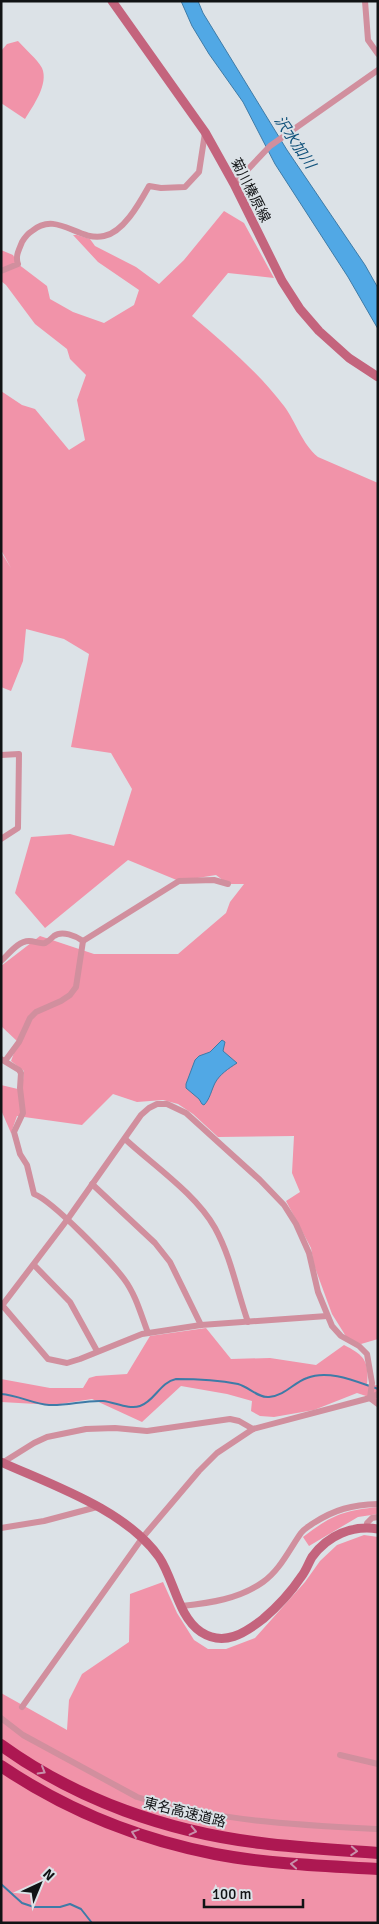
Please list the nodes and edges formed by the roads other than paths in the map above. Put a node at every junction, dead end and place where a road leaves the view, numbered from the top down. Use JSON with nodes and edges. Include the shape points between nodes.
{"nodes":[{"id":1,"x":112,"y":1,"type":"edge"},
{"id":2,"x":365,"y":1,"type":"edge"},
{"id":3,"x":378,"y":54,"type":"edge"},
{"id":4,"x":378,"y":70,"type":"edge"},
{"id":5,"x":205,"y":132,"type":"junction"},
{"id":6,"x":234,"y":184,"type":"junction"},
{"id":7,"x":1,"y":272,"type":"edge"},
{"id":8,"x":378,"y":377,"type":"edge"},
{"id":9,"x":1,"y":755,"type":"edge"},
{"id":10,"x":1,"y":839,"type":"edge"},
{"id":11,"x":228,"y":884,"type":"dead end"},
{"id":12,"x":83,"y":941,"type":"junction"},
{"id":13,"x":1,"y":961,"type":"edge"},
{"id":14,"x":3,"y":1060,"type":"edge"},
{"id":15,"x":125,"y":1139,"type":"junction"},
{"id":16,"x":92,"y":1184,"type":"junction"},
{"id":17,"x":67,"y":1220,"type":"junction"},
{"id":18,"x":34,"y":1265,"type":"junction"},
{"id":19,"x":2,"y":1306,"type":"edge"},
{"id":20,"x":327,"y":1316,"type":"junction"},
{"id":21,"x":248,"y":1322,"type":"junction"},
{"id":22,"x":201,"y":1325,"type":"junction"},
{"id":23,"x":148,"y":1333,"type":"junction"},
{"id":24,"x":97,"y":1351,"type":"junction"},
{"id":25,"x":378,"y":1394,"type":"edge"},
{"id":26,"x":370,"y":1398,"type":"junction"},
{"id":27,"x":378,"y":1404,"type":"edge"},
{"id":28,"x":253,"y":1429,"type":"junction"},
{"id":29,"x":2,"y":1463,"type":"edge"},
{"id":30,"x":378,"y":1504,"type":"edge"},
{"id":31,"x":97,"y":1507,"type":"junction"},
{"id":32,"x":378,"y":1517,"type":"edge"},
{"id":33,"x":367,"y":1527,"type":"junction"},
{"id":34,"x":1,"y":1528,"type":"edge"},
{"id":35,"x":378,"y":1529,"type":"edge"},
{"id":36,"x":143,"y":1537,"type":"junction"},
{"id":37,"x":182,"y":1606,"type":"junction"},
{"id":38,"x":22,"y":1707,"type":"dead end"},
{"id":39,"x":1,"y":1718,"type":"edge"},
{"id":40,"x":1,"y":1745,"type":"edge"},
{"id":41,"x":340,"y":1755,"type":"dead end"},
{"id":42,"x":378,"y":1764,"type":"edge"},
{"id":43,"x":1,"y":1766,"type":"edge"},
{"id":44,"x":378,"y":1829,"type":"edge"},
{"id":45,"x":378,"y":1853,"type":"edge"},
{"id":46,"x":378,"y":1869,"type":"edge"}],
"edges":[{"from":1,"to":5,"type":"street","name":"菊川榛原線"},
{"from":2,"to":3,"type":"street","via":[[368,40]]},
{"from":4,"to":6,"type":"street","via":[[270,146]]},
{"from":5,"to":6,"type":"street","name":"菊川榛原線"},
{"from":5,"to":7,"type":"street","via":[[199,172],[185,187],[149,186],[134,214],[106,236],[84,234],[54,224],[39,225],[25,236],[16,258],[18,264]]},
{"from":6,"to":8,"type":"street","name":"菊川榛原線","via":[[282,281],[300,309],[349,358]]},
{"from":9,"to":10,"type":"street","via":[[19,754],[18,828]]},
{"from":11,"to":12,"type":"street","via":[[214,880],[179,881]]},
{"from":12,"to":13,"type":"street","via":[[68,934],[55,935],[46,942],[28,941],[18,945]]},
{"from":12,"to":14,"type":"street","via":[[76,987],[70,995],[42,1008],[30,1018],[19,1042]]},
{"from":14,"to":17,"type":"street","via":[[21,1073],[24,1113],[14,1132],[34,1194]]},
{"from":15,"to":16,"type":"street"},
{"from":15,"to":20,"type":"street","via":[[141,1115],[156,1104],[167,1104],[186,1113],[284,1205],[309,1253]]},
{"from":15,"to":21,"type":"street","via":[[199,1206],[214,1226],[227,1254]]},
{"from":16,"to":17,"type":"street"},
{"from":16,"to":22,"type":"street","via":[[155,1243],[170,1262]]},
{"from":17,"to":18,"type":"street"},
{"from":17,"to":23,"type":"street","via":[[124,1279]]},
{"from":18,"to":19,"type":"street"},
{"from":18,"to":24,"type":"street","via":[[70,1302]]},
{"from":19,"to":24,"type":"street","via":[[48,1359],[67,1363]]},
{"from":20,"to":21,"type":"street"},
{"from":20,"to":26,"type":"street","via":[[336,1332],[367,1354],[372,1383]]},
{"from":21,"to":22,"type":"street"},
{"from":22,"to":23,"type":"street"},
{"from":23,"to":24,"type":"street"},
{"from":25,"to":26,"type":"street"},
{"from":26,"to":27,"type":"street"},
{"from":26,"to":28,"type":"street"},
{"from":28,"to":29,"type":"street","via":[[230,1419],[147,1431],[86,1429],[34,1442]]},
{"from":28,"to":36,"type":"street","via":[[217,1453]]},
{"from":29,"to":31,"type":"street"},
{"from":30,"to":37,"type":"street","via":[[345,1507],[310,1525],[269,1578],[249,1591],[214,1602]]},
{"from":31,"to":34,"type":"street"},
{"from":31,"to":36,"type":"street"},
{"from":32,"to":33,"type":"street","via":[[372,1518]]},
{"from":33,"to":35,"type":"street"},
{"from":33,"to":37,"type":"street","via":[[348,1530],[325,1543],[286,1596],[246,1633],[223,1638],[202,1633]]},
{"from":36,"to":37,"type":"street","via":[[159,1558]]},
{"from":36,"to":38,"type":"street"},
{"from":39,"to":44,"type":"street","via":[[62,1757],[138,1797],[154,1802],[286,1824]]},
{"from":40,"to":45,"type":"highway","name":"東名高速道路","one_way":true,"via":[[70,1787],[113,1806],[173,1826],[260,1843]]},
{"from":41,"to":42,"type":"street"},
{"from":46,"to":43,"type":"highway","one_way":true,"via":[[216,1854],[135,1834],[58,1800]]}]}
